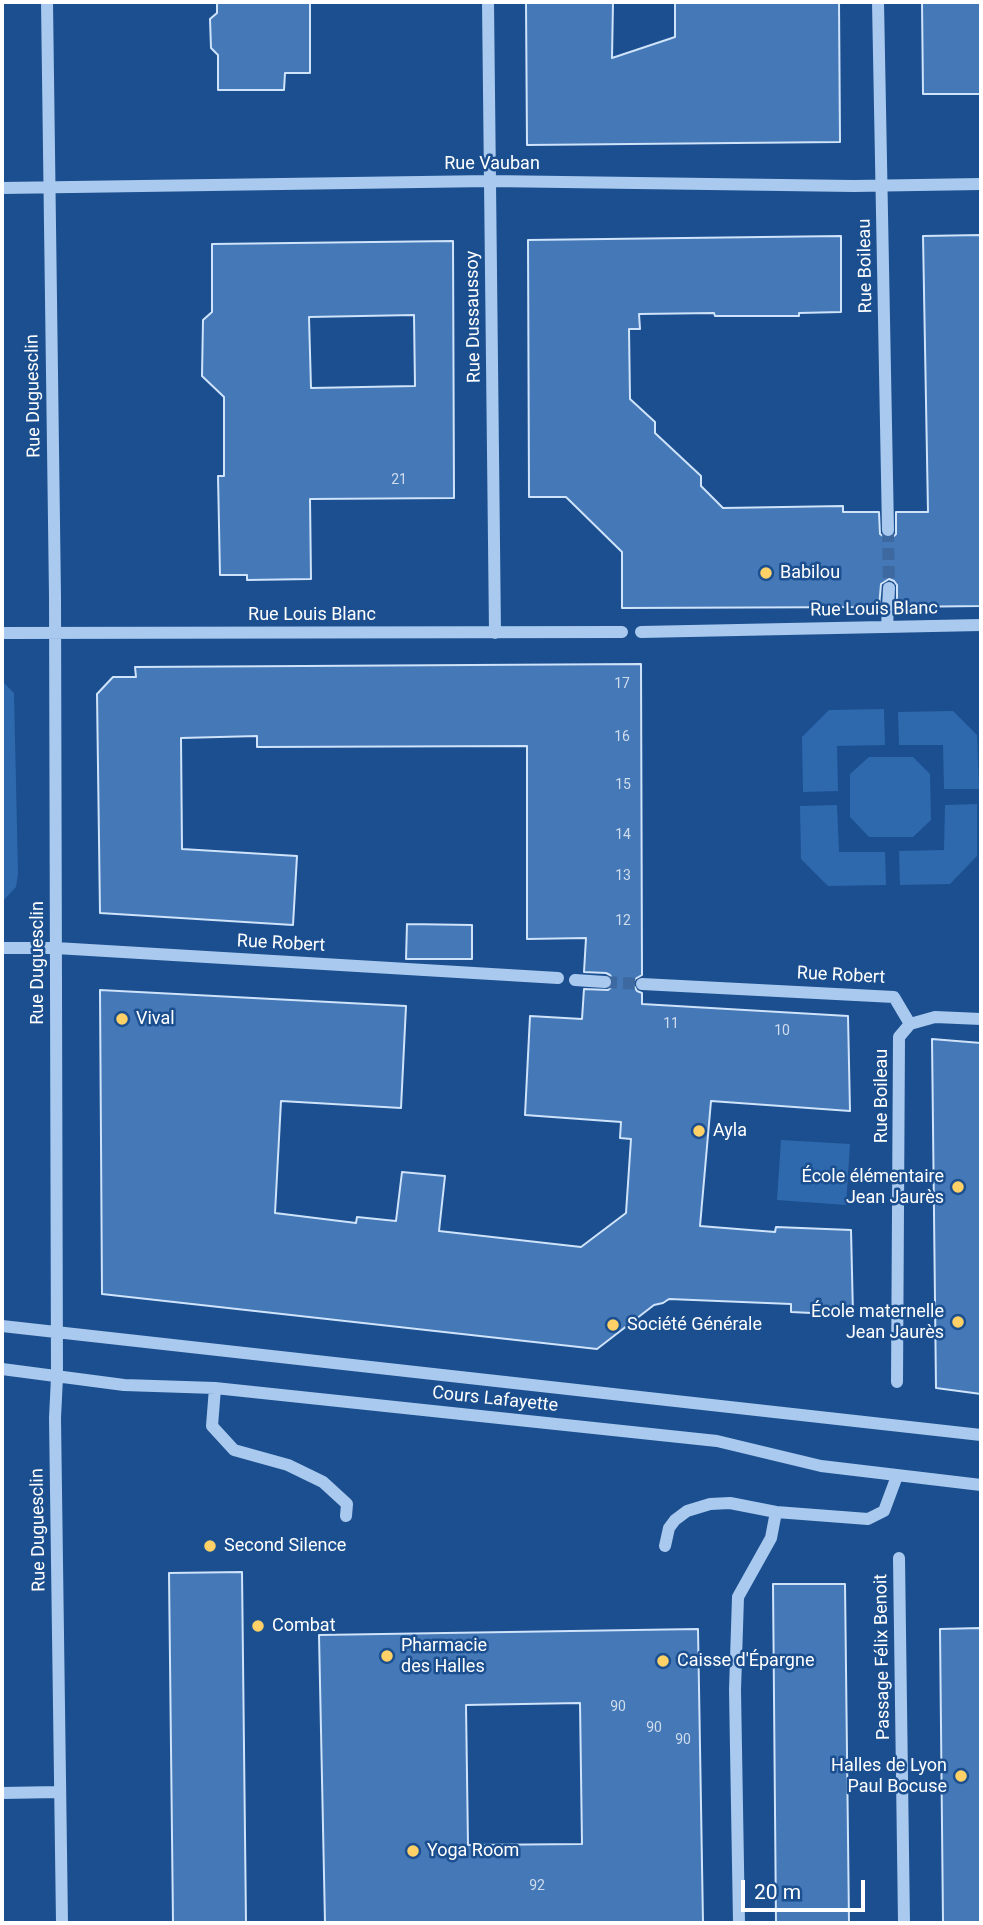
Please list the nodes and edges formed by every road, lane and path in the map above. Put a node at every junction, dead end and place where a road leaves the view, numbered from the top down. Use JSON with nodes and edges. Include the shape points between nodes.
{"nodes":[{"id":1,"x":47,"y":2,"type":"edge"},
{"id":2,"x":488,"y":2,"type":"edge"},
{"id":3,"x":878,"y":2,"type":"edge"},
{"id":4,"x":490,"y":181,"type":"junction"},
{"id":5,"x":981,"y":184,"type":"edge"},
{"id":6,"x":882,"y":186,"type":"junction"},
{"id":7,"x":48,"y":187,"type":"junction"},
{"id":8,"x":2,"y":188,"type":"edge"},
{"id":9,"x":888,"y":530,"type":"tunnel mouth"},
{"id":10,"x":889,"y":588,"type":"tunnel mouth"},
{"id":11,"x":981,"y":625,"type":"edge"},
{"id":12,"x":887,"y":626,"type":"junction"},
{"id":13,"x":622,"y":632,"type":"dead end"},
{"id":14,"x":641,"y":632,"type":"dead end"},
{"id":15,"x":2,"y":633,"type":"edge"},
{"id":16,"x":495,"y":633,"type":"junction"},
{"id":17,"x":55,"y":634,"type":"junction"},
{"id":18,"x":2,"y":948,"type":"edge"},
{"id":19,"x":56,"y":948,"type":"junction"},
{"id":20,"x":558,"y":978,"type":"dead end"},
{"id":21,"x":575,"y":980,"type":"dead end"},
{"id":22,"x":605,"y":982,"type":"tunnel mouth"},
{"id":23,"x":642,"y":984,"type":"tunnel mouth"},
{"id":24,"x":981,"y":1019,"type":"edge"},
{"id":25,"x":910,"y":1024,"type":"junction"},
{"id":26,"x":2,"y":1326,"type":"edge"},
{"id":27,"x":56,"y":1333,"type":"junction"},
{"id":28,"x":2,"y":1369,"type":"edge"},
{"id":29,"x":57,"y":1377,"type":"junction"},
{"id":30,"x":897,"y":1382,"type":"dead end"},
{"id":31,"x":215,"y":1388,"type":"junction"},
{"id":32,"x":981,"y":1435,"type":"edge"},
{"id":33,"x":897,"y":1476,"type":"junction"},
{"id":34,"x":981,"y":1485,"type":"edge"},
{"id":35,"x":776,"y":1512,"type":"junction"},
{"id":36,"x":346,"y":1516,"type":"dead end"},
{"id":37,"x":665,"y":1546,"type":"dead end"},
{"id":38,"x":899,"y":1558,"type":"dead end"},
{"id":39,"x":59,"y":1792,"type":"junction"},
{"id":40,"x":2,"y":1793,"type":"edge"},
{"id":41,"x":62,"y":1923,"type":"edge"},
{"id":42,"x":739,"y":1923,"type":"edge"},
{"id":43,"x":904,"y":1923,"type":"edge"}],
"edges":[{"from":1,"to":7,"type":"street","name":"Rue Duguesclin"},
{"from":2,"to":4,"type":"street","name":"Rue Dussaussoy"},
{"from":3,"to":6,"type":"street","name":"Rue Boileau"},
{"from":4,"to":6,"type":"street","name":"Rue Vauban"},
{"from":4,"to":7,"type":"street","name":"Rue Vauban"},
{"from":4,"to":16,"type":"street","name":"Rue Dussaussoy"},
{"from":5,"to":6,"type":"street","name":"Rue Vauban"},
{"from":6,"to":9,"type":"street","name":"Rue Boileau"},
{"from":7,"to":8,"type":"street","name":"Rue Vauban"},
{"from":7,"to":17,"type":"street","name":"Rue Duguesclin"},
{"from":10,"to":12,"type":"street"},
{"from":11,"to":12,"type":"street","name":"Rue Louis Blanc"},
{"from":12,"to":14,"type":"street","name":"Rue Louis Blanc"},
{"from":13,"to":16,"type":"street","name":"Rue Louis Blanc"},
{"from":15,"to":17,"type":"street","name":"Rue Louis Blanc"},
{"from":16,"to":17,"type":"street","name":"Rue Louis Blanc"},
{"from":17,"to":19,"type":"street","name":"Rue Duguesclin"},
{"from":18,"to":19,"type":"street","name":"Rue Robert"},
{"from":19,"to":20,"type":"street","name":"Rue Robert"},
{"from":19,"to":27,"type":"street","name":"Rue Duguesclin"},
{"from":21,"to":22,"type":"street"},
{"from":23,"to":25,"type":"street","name":"Rue Robert","via":[[894,997]]},
{"from":24,"to":25,"type":"street","via":[[935,1017]]},
{"from":25,"to":30,"type":"street","name":"Rue Boileau","via":[[900,1037]]},
{"from":26,"to":27,"type":"street"},
{"from":27,"to":29,"type":"street","name":"Rue Duguesclin"},
{"from":27,"to":32,"type":"street"},
{"from":28,"to":29,"type":"street","name":"Cours Lafayette"},
{"from":29,"to":31,"type":"street","name":"Cours Lafayette"},
{"from":29,"to":39,"type":"street","name":"Rue Duguesclin"},
{"from":31,"to":33,"type":"street","name":"Cours Lafayette","via":[[717,1441],[821,1466]]},
{"from":31,"to":36,"type":"street","via":[[212,1426],[234,1450],[288,1465],[323,1482],[347,1504]]},
{"from":33,"to":34,"type":"street","name":"Cours Lafayette"},
{"from":33,"to":35,"type":"street","via":[[884,1511],[869,1519]]},
{"from":35,"to":37,"type":"street","via":[[730,1503],[687,1511],[669,1528]]},
{"from":35,"to":42,"type":"street","via":[[771,1538],[738,1597]]},
{"from":38,"to":43,"type":"street","name":"Passage Félix Benoit"},
{"from":39,"to":40,"type":"street"},
{"from":39,"to":41,"type":"street","name":"Rue Duguesclin"}]}
